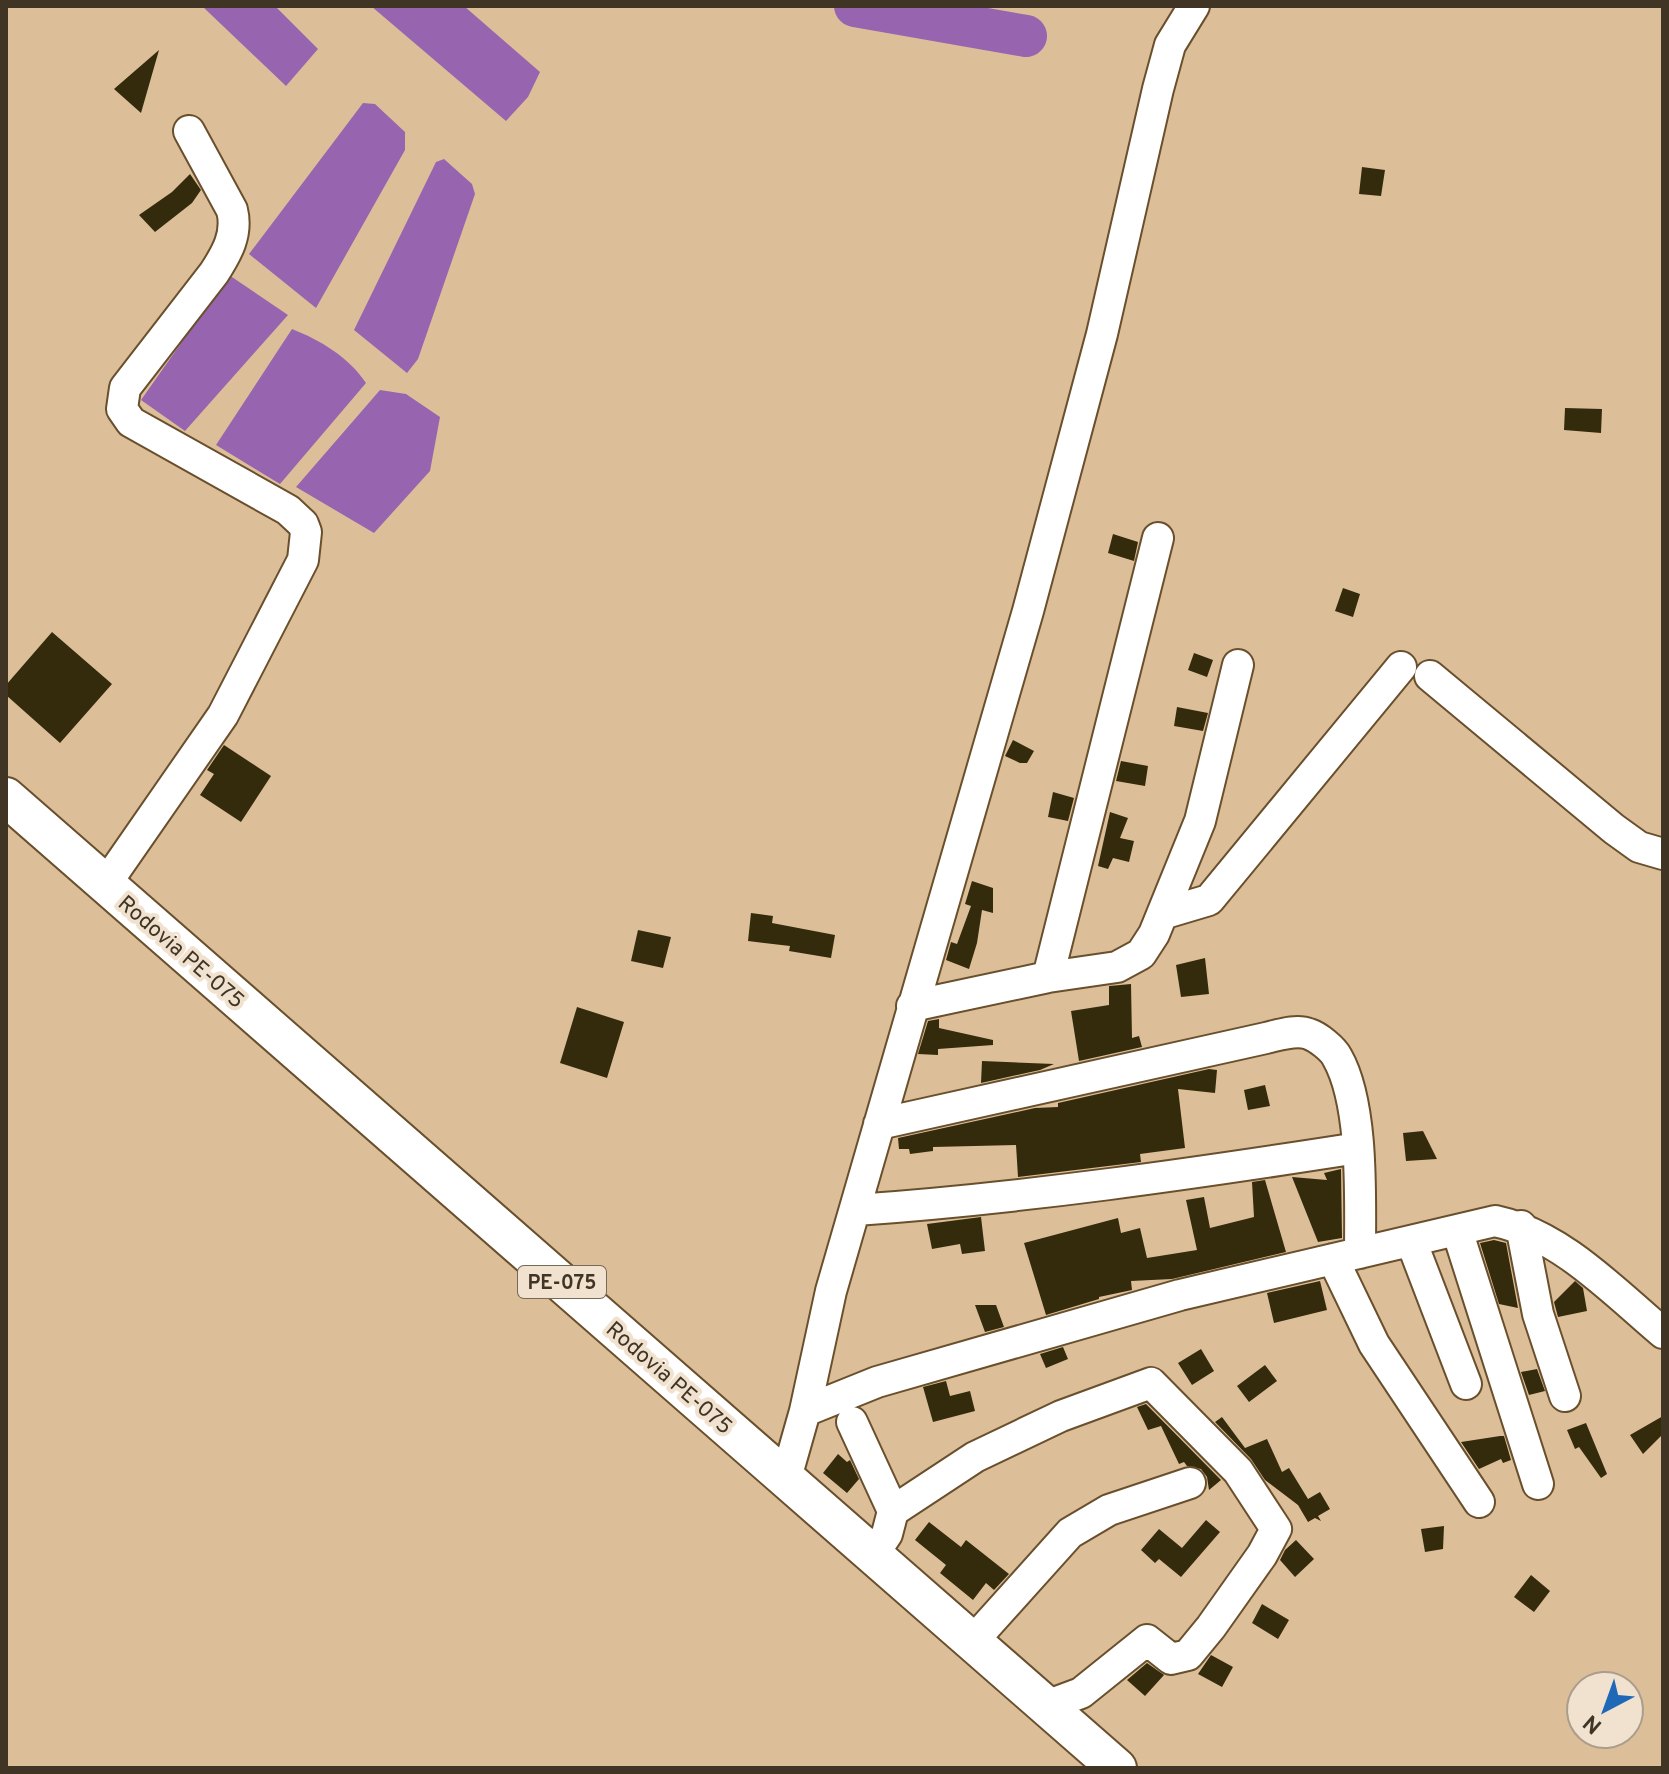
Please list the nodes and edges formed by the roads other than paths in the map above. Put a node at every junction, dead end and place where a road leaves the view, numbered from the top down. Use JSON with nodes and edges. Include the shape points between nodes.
{"nodes":[{"id":1,"x":1194,"y":6,"type":"edge"},
{"id":2,"x":189,"y":131,"type":"dead end"},
{"id":3,"x":1158,"y":538,"type":"dead end"},
{"id":4,"x":1238,"y":665,"type":"dead end"},
{"id":5,"x":6,"y":797,"type":"edge"},
{"id":6,"x":1663,"y":854,"type":"edge"},
{"id":7,"x":105,"y":885,"type":"junction"},
{"id":8,"x":1162,"y":914,"type":"junction"},
{"id":9,"x":1048,"y":977,"type":"junction"},
{"id":10,"x":912,"y":1006,"type":"junction"},
{"id":11,"x":879,"y":1124,"type":"junction"},
{"id":12,"x":1358,"y":1148,"type":"junction"},
{"id":13,"x":856,"y":1210,"type":"junction"},
{"id":14,"x":1521,"y":1226,"type":"junction"},
{"id":15,"x":1457,"y":1230,"type":"junction"},
{"id":16,"x":1412,"y":1243,"type":"junction"},
{"id":17,"x":1347,"y":1256,"type":"junction"},
{"id":18,"x":1663,"y":1333,"type":"edge"},
{"id":19,"x":1466,"y":1384,"type":"dead end"},
{"id":20,"x":1565,"y":1396,"type":"dead end"},
{"id":21,"x":805,"y":1411,"type":"junction"},
{"id":22,"x":852,"y":1422,"type":"dead end"},
{"id":23,"x":786,"y":1478,"type":"junction"},
{"id":24,"x":1190,"y":1483,"type":"dead end"},
{"id":25,"x":1538,"y":1484,"type":"dead end"},
{"id":26,"x":1479,"y":1502,"type":"dead end"},
{"id":27,"x":893,"y":1511,"type":"junction"},
{"id":28,"x":873,"y":1555,"type":"junction"},
{"id":29,"x":972,"y":1642,"type":"junction"},
{"id":30,"x":1046,"y":1706,"type":"junction"},
{"id":31,"x":1117,"y":1768,"type":"edge"}],
"edges":[{"from":1,"to":10,"type":"street","via":[[1166,60],[1102,334],[1028,611]]},
{"from":2,"to":7,"type":"street","via":[[232,210],[234,233],[214,273],[136,370],[125,388],[122,409],[148,433],[288,510],[303,524],[307,543],[297,573],[223,715]]},
{"from":3,"to":9,"type":"street"},
{"from":4,"to":8,"type":"street","via":[[1200,821]]},
{"from":5,"to":7,"type":"main road","name":"Rodovia PE-075","number":"PE-075"},
{"from":6,"to":8,"type":"street","via":[[1639,847],[1614,829],[1416,671],[1209,900]]},
{"from":7,"to":23,"type":"main road","name":"Rodovia PE-075","number":"PE-075"},
{"from":8,"to":9,"type":"street","via":[[1141,954],[1131,961]]},
{"from":9,"to":10,"type":"street"},
{"from":10,"to":11,"type":"street"},
{"from":11,"to":12,"type":"street","via":[[1298,1032],[1310,1034],[1336,1053],[1347,1079]]},
{"from":11,"to":13,"type":"street"},
{"from":12,"to":13,"type":"street","via":[[1133,1183]]},
{"from":12,"to":17,"type":"street"},
{"from":13,"to":21,"type":"street","via":[[831,1291]]},
{"from":14,"to":15,"type":"street","via":[[1495,1221]]},
{"from":14,"to":18,"type":"street","via":[[1583,1266]]},
{"from":14,"to":20,"type":"street","via":[[1538,1314]]},
{"from":15,"to":16,"type":"street"},
{"from":15,"to":25,"type":"street"},
{"from":16,"to":17,"type":"street"},
{"from":16,"to":19,"type":"street"},
{"from":17,"to":21,"type":"street","via":[[1180,1295],[877,1382]]},
{"from":17,"to":26,"type":"street","via":[[1374,1344]]},
{"from":21,"to":23,"type":"street"},
{"from":22,"to":27,"type":"street"},
{"from":23,"to":28,"type":"main road","name":"Rodovia PE-075","number":"PE-075"},
{"from":24,"to":29,"type":"street","via":[[1109,1510],[1070,1533]]},
{"from":27,"to":28,"type":"street","via":[[887,1534]]},
{"from":27,"to":30,"type":"street","via":[[975,1457],[1061,1416],[1151,1383],[1238,1471],[1276,1529],[1211,1627],[1188,1655],[1171,1659],[1147,1640],[1081,1693]]},
{"from":28,"to":29,"type":"main road","name":"Rodovia PE-075","number":"PE-075"},
{"from":29,"to":30,"type":"main road","name":"Rodovia PE-075","number":"PE-075"},
{"from":30,"to":31,"type":"main road","name":"Rodovia PE-075","number":"PE-075"}]}
